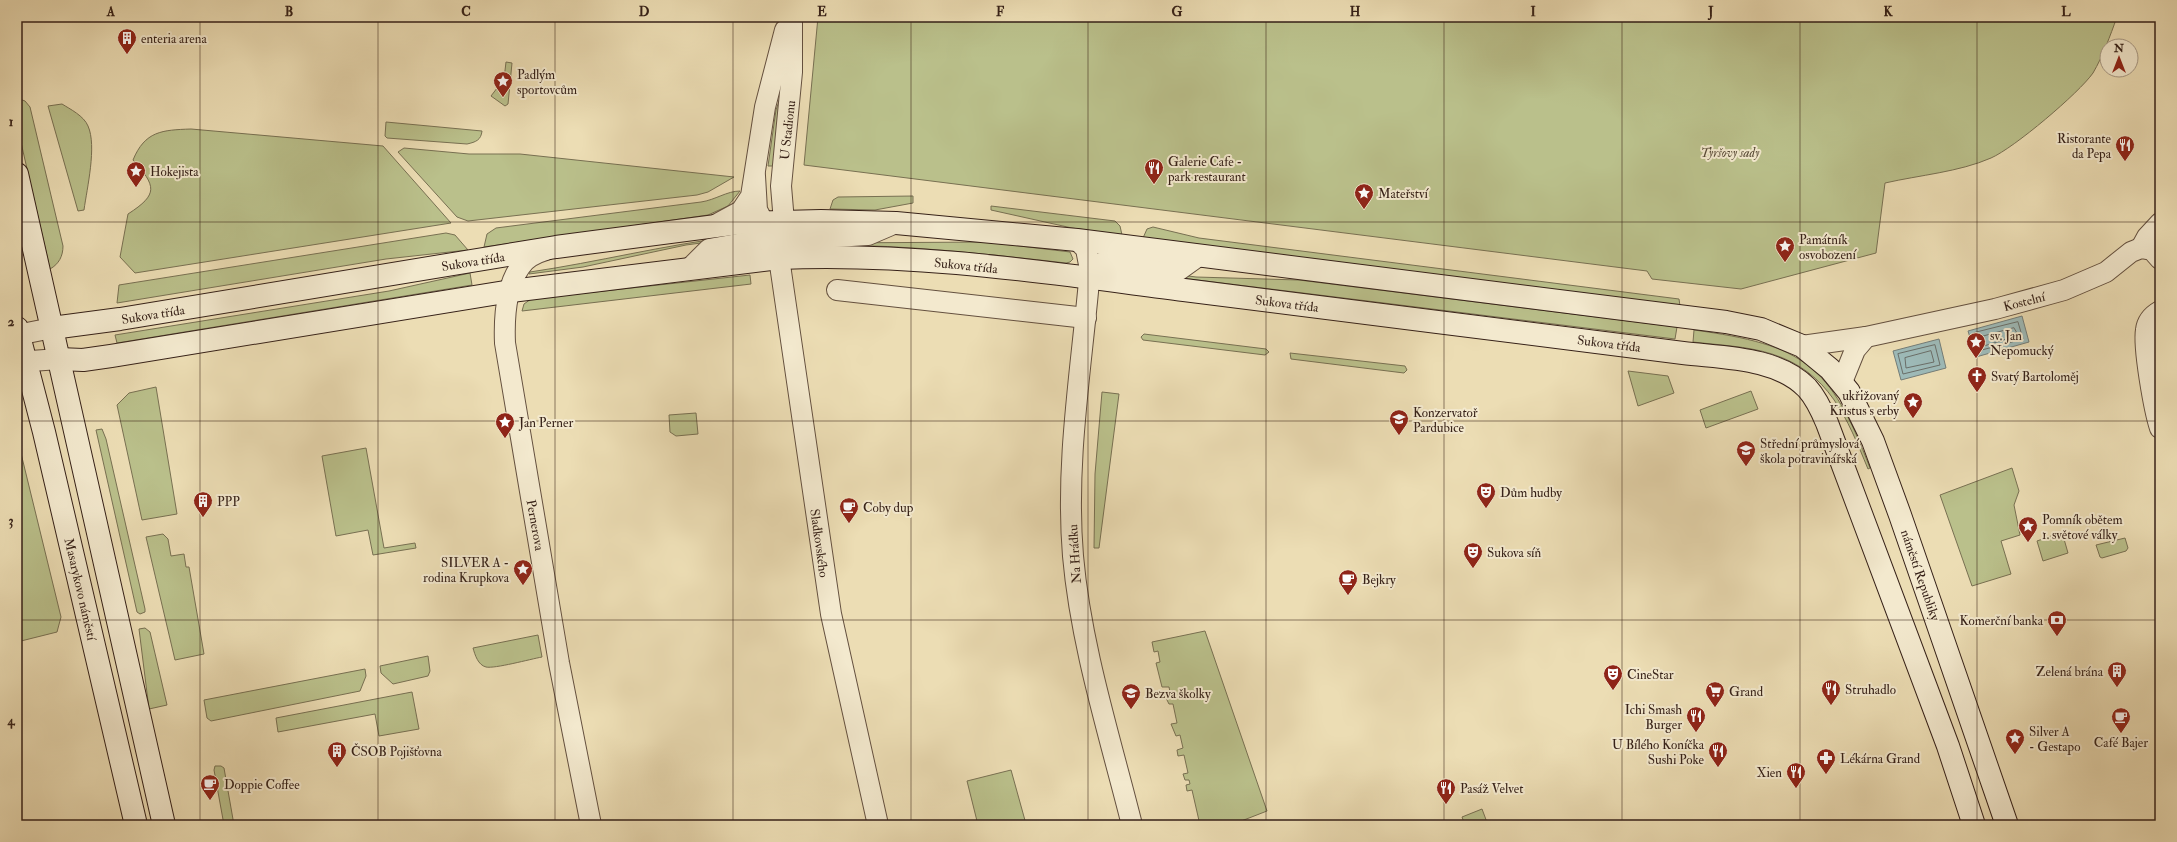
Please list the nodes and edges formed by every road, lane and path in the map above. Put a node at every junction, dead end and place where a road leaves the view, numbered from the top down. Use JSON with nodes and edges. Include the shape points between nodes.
{"nodes":[{"id":1,"x":788,"y":17,"type":"edge"},
{"id":2,"x":792,"y":17,"type":"edge"},
{"id":3,"x":17,"y":174,"type":"edge"},
{"id":4,"x":755,"y":176,"type":"junction"},
{"id":5,"x":896,"y":223,"type":"junction"},
{"id":6,"x":2160,"y":223,"type":"edge"},
{"id":7,"x":709,"y":226,"type":"junction"},
{"id":8,"x":773,"y":227,"type":"junction"},
{"id":9,"x":1078,"y":240,"type":"junction"},
{"id":10,"x":556,"y":247,"type":"junction"},
{"id":11,"x":2141,"y":248,"type":"junction"},
{"id":12,"x":1200,"y":255,"type":"junction"},
{"id":13,"x":779,"y":258,"type":"junction"},
{"id":14,"x":2160,"y":259,"type":"edge"},
{"id":15,"x":689,"y":269,"type":"junction"},
{"id":16,"x":1090,"y":278,"type":"junction"},
{"id":17,"x":837,"y":290,"type":"dead end"},
{"id":18,"x":511,"y":291,"type":"junction"},
{"id":19,"x":2160,"y":311,"type":"edge"},
{"id":20,"x":1086,"y":318,"type":"junction"},
{"id":21,"x":52,"y":328,"type":"junction"},
{"id":22,"x":18,"y":333,"type":"edge"},
{"id":23,"x":1866,"y":337,"type":"junction"},
{"id":24,"x":1802,"y":346,"type":"junction"},
{"id":25,"x":59,"y":359,"type":"junction"},
{"id":26,"x":21,"y":362,"type":"edge"},
{"id":27,"x":1842,"y":382,"type":"junction"},
{"id":28,"x":2160,"y":428,"type":"edge"},
{"id":29,"x":1951,"y":777,"type":"junction"},
{"id":30,"x":1996,"y":796,"type":"junction"},
{"id":31,"x":136,"y":825,"type":"edge"},
{"id":32,"x":164,"y":825,"type":"edge"},
{"id":33,"x":591,"y":825,"type":"edge"},
{"id":34,"x":878,"y":825,"type":"edge"},
{"id":35,"x":1132,"y":825,"type":"edge"},
{"id":36,"x":1974,"y":825,"type":"edge"},
{"id":37,"x":2007,"y":825,"type":"edge"}],
"edges":[{"from":1,"to":4,"type":"street","name":"U Stadionu","via":[[765,108]]},
{"from":2,"to":8,"type":"street","name":"U Stadionu","via":[[792,72],[781,186]]},
{"from":3,"to":21,"type":"street"},
{"from":4,"to":7,"type":"street","name":"U Stadionu","via":[[746,207],[734,216]]},
{"from":4,"to":8,"type":"street","name":"U Stadionu","via":[[756,204]]},
{"from":5,"to":8,"type":"street","name":"Sukova třída","via":[[821,220]]},
{"from":5,"to":9,"type":"street","name":"Sukova třída"},
{"from":5,"to":13,"type":"street","name":"Sukova třída","via":[[868,235],[794,240],[782,247]]},
{"from":6,"to":11,"type":"street","name":"Kostelní"},
{"from":7,"to":8,"type":"street","name":"Sukova třída"},
{"from":7,"to":10,"type":"street","name":"Sukova třída"},
{"from":8,"to":13,"type":"street","name":"U Stadionu"},
{"from":8,"to":15,"type":"street","name":"Sukova třída","via":[[709,250]]},
{"from":9,"to":12,"type":"street","name":"Sukova třída"},
{"from":9,"to":16,"type":"street","name":"Na Hrádku","via":[[1088,255]]},
{"from":10,"to":18,"type":"street","name":"Pernerova","via":[[531,256],[525,261],[517,273]]},
{"from":10,"to":21,"type":"street","name":"Sukova třída"},
{"from":11,"to":14,"type":"street","via":[[2152,250]]},
{"from":11,"to":23,"type":"street","name":"Kostelní","via":[[2130,252],[2106,272],[2072,288],[1995,309]]},
{"from":12,"to":16,"type":"street","name":"Na Hrádku","via":[[1179,270],[1102,262],[1092,266]]},
{"from":12,"to":24,"type":"street","name":"Sukova třída","via":[[1726,322],[1761,329]]},
{"from":13,"to":15,"type":"street","name":"Sukova třída"},
{"from":13,"to":16,"type":"street","name":"Sukova třída","via":[[877,257]]},
{"from":13,"to":34,"type":"street","name":"Sladkovského","via":[[831,614]]},
{"from":15,"to":18,"type":"street","name":"Sukova třída"},
{"from":16,"to":20,"type":"street","name":"Na Hrádku"},
{"from":16,"to":29,"type":"street","name":"Sukova třída","via":[[1732,359],[1767,365],[1792,376],[1815,398],[1840,453]]},
{"from":17,"to":20,"type":"street"},
{"from":18,"to":25,"type":"street","name":"Sukova třída","via":[[111,356],[83,360]]},
{"from":18,"to":33,"type":"street","name":"Pernerova","via":[[505,343],[559,664]]},
{"from":19,"to":28,"type":"street","via":[[2148,323],[2145,335]]},
{"from":20,"to":35,"type":"street","name":"Na Hrádku","via":[[1073,448],[1073,556],[1084,632]]},
{"from":21,"to":22,"type":"street"},
{"from":21,"to":25,"type":"street"},
{"from":22,"to":26,"type":"street","name":"Masarykovo náměstí"},
{"from":23,"to":24,"type":"street","name":"Kostelní"},
{"from":23,"to":27,"type":"street","via":[[1855,350]]},
{"from":24,"to":27,"type":"street","name":"náměstí Republiky","via":[[1820,359]]},
{"from":25,"to":26,"type":"street"},
{"from":25,"to":32,"type":"street"},
{"from":26,"to":31,"type":"street","name":"Masarykovo náměstí","via":[[44,432]]},
{"from":27,"to":30,"type":"street","name":"náměstí Republiky","via":[[1867,428],[1900,515]]},
{"from":29,"to":30,"type":"street","via":[[1971,779]]},
{"from":29,"to":36,"type":"street"},
{"from":30,"to":37,"type":"street","name":"náměstí Republiky"}]}
